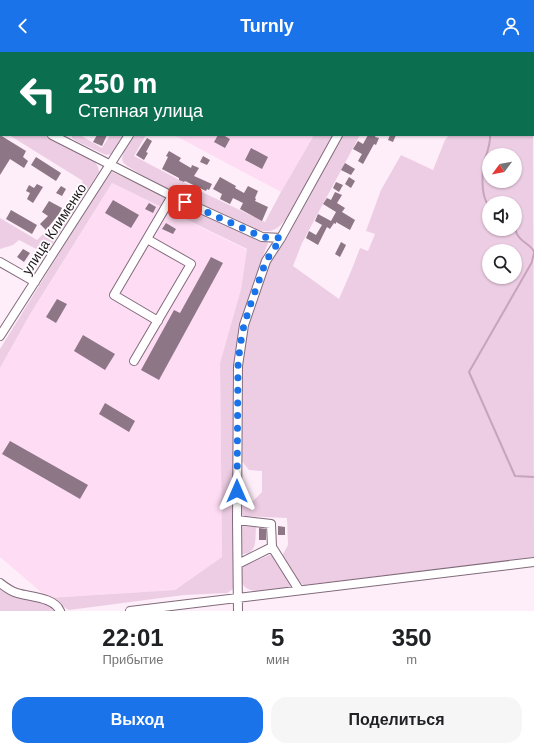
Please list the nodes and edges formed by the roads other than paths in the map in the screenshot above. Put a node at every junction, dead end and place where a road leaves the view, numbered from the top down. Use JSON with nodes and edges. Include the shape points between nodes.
{"nodes":[{"id":1,"x":128,"y":136,"type":"edge"},
{"id":2,"x":337,"y":136,"type":"edge"},
{"id":3,"x":64,"y":138,"type":"edge"},
{"id":4,"x":111,"y":165,"type":"junction"},
{"id":5,"x":172,"y":196,"type":"junction"},
{"id":6,"x":147,"y":238,"type":"junction"},
{"id":7,"x":281,"y":238,"type":"junction"},
{"id":8,"x":0,"y":262,"type":"edge"},
{"id":9,"x":35,"y":282,"type":"junction"},
{"id":10,"x":158,"y":320,"type":"junction"},
{"id":11,"x":0,"y":336,"type":"edge"},
{"id":12,"x":134,"y":361,"type":"dead end"},
{"id":13,"x":237,"y":520,"type":"junction"},
{"id":14,"x":272,"y":547,"type":"junction"},
{"id":15,"x":534,"y":562,"type":"edge"},
{"id":16,"x":238,"y":564,"type":"junction"},
{"id":17,"x":0,"y":583,"type":"edge"},
{"id":18,"x":299,"y":590,"type":"junction"},
{"id":19,"x":238,"y":598,"type":"junction"},
{"id":20,"x":60,"y":611,"type":"edge"},
{"id":21,"x":130,"y":611,"type":"edge"},
{"id":22,"x":238,"y":611,"type":"edge"}],
"edges":[{"from":1,"to":4,"type":"street","name":"улица Клименко"},
{"from":2,"to":7,"type":"street"},
{"from":3,"to":4,"type":"street"},
{"from":4,"to":5,"type":"street"},
{"from":4,"to":9,"type":"street","name":"улица Клименко"},
{"from":5,"to":6,"type":"street"},
{"from":5,"to":7,"type":"street","via":[[262,237]]},
{"from":6,"to":10,"type":"street","via":[[191,264]]},
{"from":6,"to":10,"type":"street","via":[[114,295]]},
{"from":7,"to":13,"type":"street","via":[[266,261],[244,325],[240,346],[237,381]]},
{"from":8,"to":9,"type":"street"},
{"from":9,"to":11,"type":"street","name":"улица Клименко"},
{"from":10,"to":12,"type":"street"},
{"from":13,"to":14,"type":"street","via":[[272,524]]},
{"from":13,"to":16,"type":"street"},
{"from":14,"to":16,"type":"street"},
{"from":14,"to":18,"type":"street"},
{"from":15,"to":18,"type":"street"},
{"from":16,"to":19,"type":"street"},
{"from":17,"to":20,"type":"street","via":[[17,593],[49,601],[58,606]]},
{"from":18,"to":19,"type":"street"},
{"from":19,"to":21,"type":"street"},
{"from":19,"to":22,"type":"street"}]}
